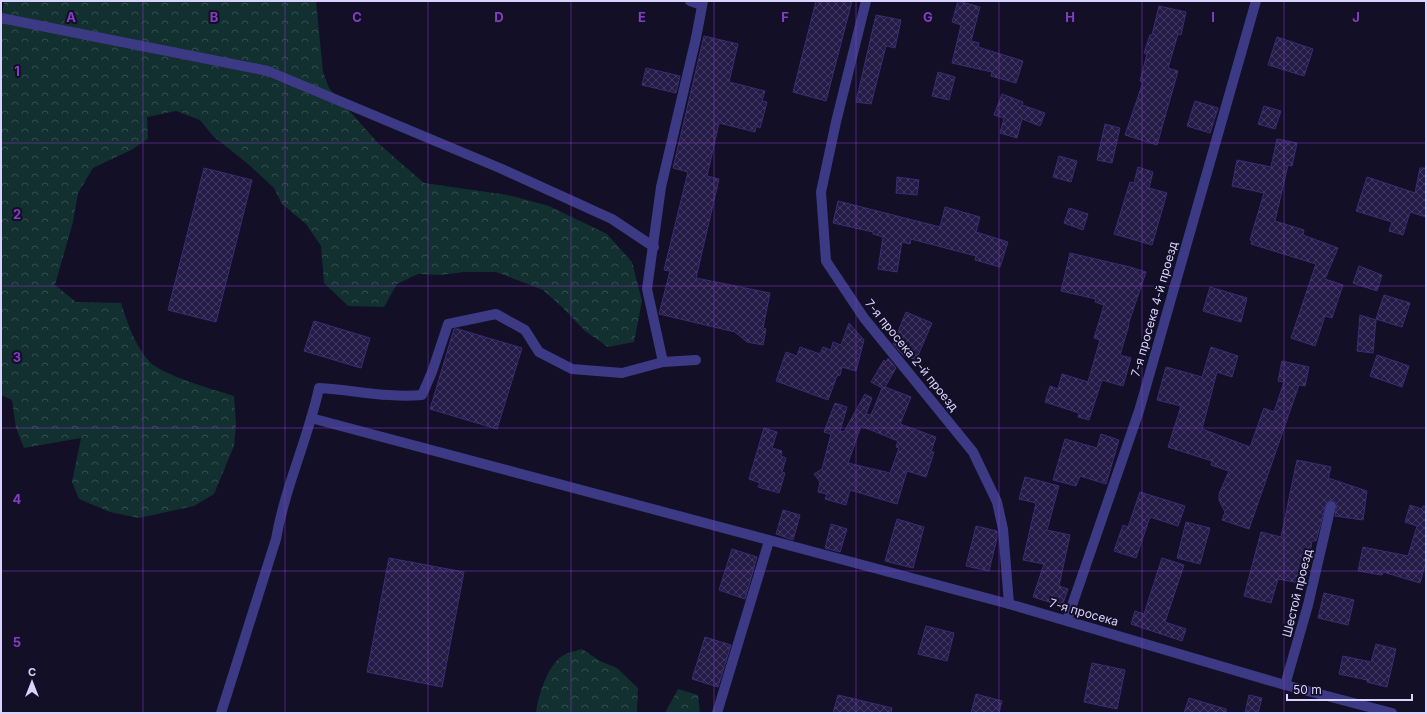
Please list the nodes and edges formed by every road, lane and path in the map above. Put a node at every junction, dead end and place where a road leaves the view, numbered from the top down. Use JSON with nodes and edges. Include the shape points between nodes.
{"nodes":[{"id":1,"x":690,"y":1,"type":"edge"},
{"id":2,"x":866,"y":1,"type":"edge"},
{"id":3,"x":1256,"y":1,"type":"edge"},
{"id":4,"x":702,"y":3,"type":"edge"},
{"id":5,"x":1,"y":18,"type":"edge"},
{"id":6,"x":654,"y":247,"type":"junction"},
{"id":7,"x":696,"y":360,"type":"dead end"},
{"id":8,"x":663,"y":362,"type":"junction"},
{"id":9,"x":310,"y":418,"type":"junction"},
{"id":10,"x":1332,"y":506,"type":"dead end"},
{"id":11,"x":769,"y":541,"type":"junction"},
{"id":12,"x":1010,"y":604,"type":"junction"},
{"id":13,"x":1067,"y":620,"type":"junction"},
{"id":14,"x":1285,"y":685,"type":"junction"},
{"id":15,"x":222,"y":713,"type":"edge"},
{"id":16,"x":717,"y":713,"type":"edge"},
{"id":17,"x":1392,"y":713,"type":"edge"}],
"edges":[{"from":1,"to":4,"type":"street"},
{"from":2,"to":12,"type":"street","name":"7-я просека 2-й проезд","via":[[821,192],[826,261],[864,318],[973,452],[998,509],[1003,530]]},
{"from":3,"to":13,"type":"street","name":"7-я просека 4-й проезд","via":[[1139,411]]},
{"from":4,"to":6,"type":"street","via":[[661,187]]},
{"from":5,"to":6,"type":"street","via":[[268,71],[516,175],[612,219]]},
{"from":6,"to":8,"type":"street","via":[[647,289]]},
{"from":7,"to":8,"type":"street"},
{"from":8,"to":9,"type":"street","via":[[622,373],[572,369],[539,352],[525,330],[496,314],[448,324],[422,395],[401,397],[319,388]]},
{"from":9,"to":11,"type":"street","name":"7-я просека"},
{"from":9,"to":15,"type":"street","via":[[280,512],[276,539]]},
{"from":10,"to":14,"type":"street","name":"Шестой проезд"},
{"from":11,"to":12,"type":"street","name":"7-я просека"},
{"from":11,"to":16,"type":"street"},
{"from":12,"to":13,"type":"street","name":"7-я просека"},
{"from":13,"to":14,"type":"street","name":"7-я просека"},
{"from":14,"to":17,"type":"street","name":"7-я просека"}]}
